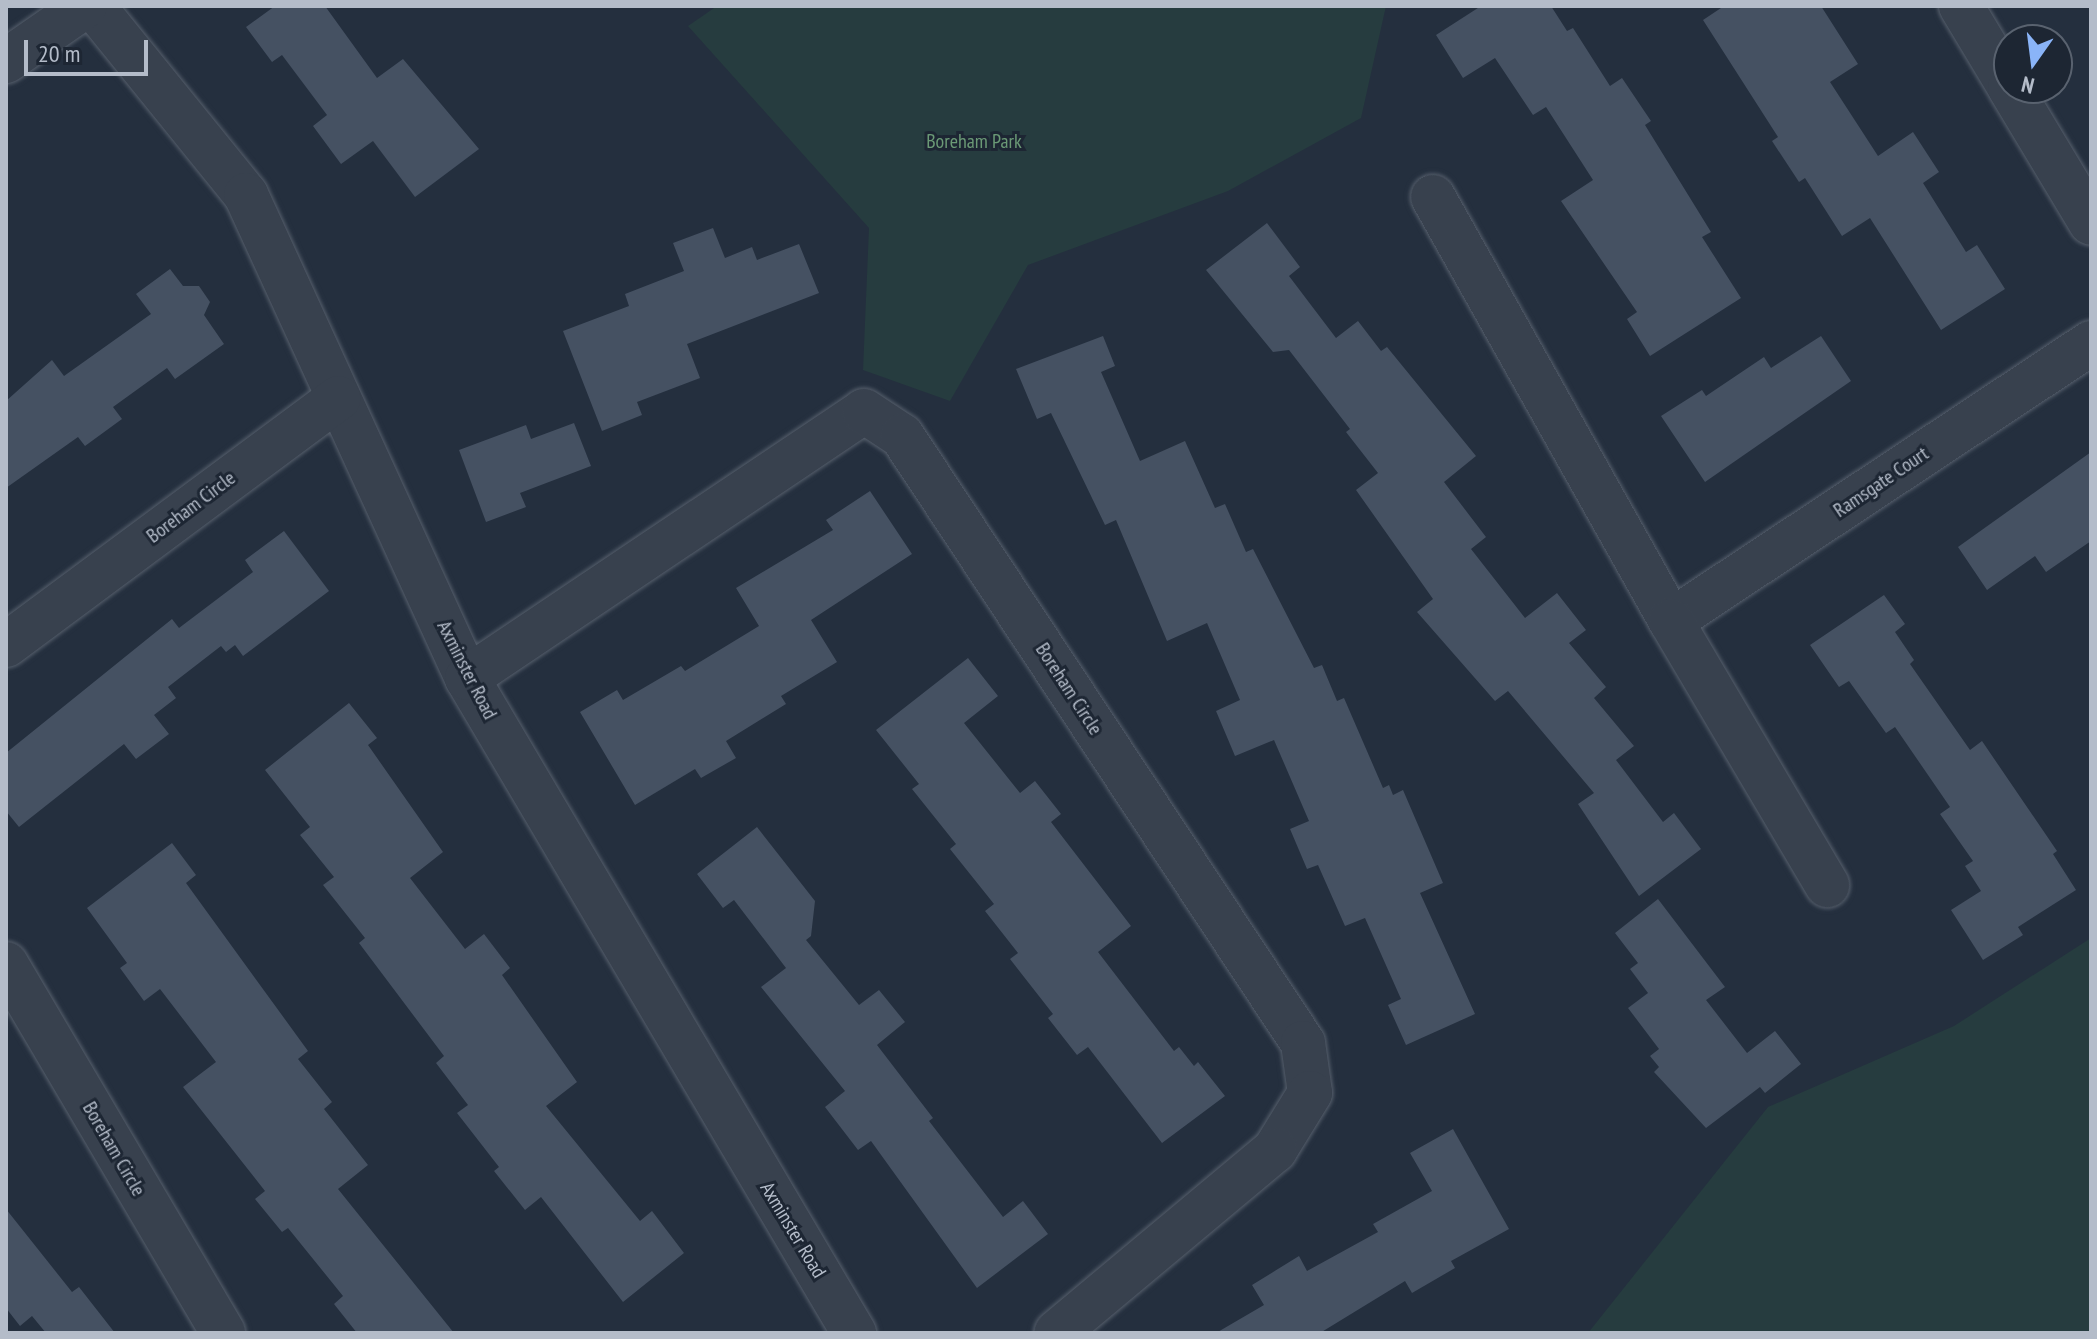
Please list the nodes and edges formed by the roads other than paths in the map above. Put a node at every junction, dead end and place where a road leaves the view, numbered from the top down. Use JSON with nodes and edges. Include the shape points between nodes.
{"nodes":[{"id":1,"x":85,"y":6,"type":"edge"},
{"id":2,"x":93,"y":6,"type":"edge"},
{"id":3,"x":1961,"y":6,"type":"edge"},
{"id":4,"x":1993,"y":59,"type":"edge"},
{"id":5,"x":6,"y":61,"type":"edge"},
{"id":6,"x":2020,"y":104,"type":"edge"},
{"id":7,"x":1433,"y":197,"type":"dead end"},
{"id":8,"x":2091,"y":223,"type":"edge"},
{"id":9,"x":2091,"y":343,"type":"edge"},
{"id":10,"x":338,"y":398,"type":"junction"},
{"id":11,"x":1671,"y":621,"type":"junction"},
{"id":12,"x":6,"y":645,"type":"edge"},
{"id":13,"x":467,"y":678,"type":"junction"},
{"id":14,"x":1827,"y":885,"type":"dead end"},
{"id":15,"x":6,"y":964,"type":"edge"},
{"id":16,"x":223,"y":1333,"type":"edge"},
{"id":17,"x":854,"y":1333,"type":"edge"},
{"id":18,"x":1056,"y":1333,"type":"edge"}],
"edges":[{"from":1,"to":5,"type":"street"},
{"from":2,"to":10,"type":"street","name":"Axminster Road","via":[[246,195]]},
{"from":3,"to":4,"type":"street"},
{"from":6,"to":8,"type":"street"},
{"from":7,"to":11,"type":"street"},
{"from":9,"to":11,"type":"street","name":"Ramsgate Court"},
{"from":10,"to":12,"type":"street","name":"Boreham Circle"},
{"from":10,"to":13,"type":"street","name":"Axminster Road"},
{"from":11,"to":14,"type":"street"},
{"from":13,"to":17,"type":"street","name":"Axminster Road"},
{"from":13,"to":18,"type":"street","name":"Boreham Circle","via":[[864,411],[902,436],[1303,1043],[1310,1093],[1275,1150]]},
{"from":15,"to":16,"type":"street","name":"Boreham Circle"}]}
